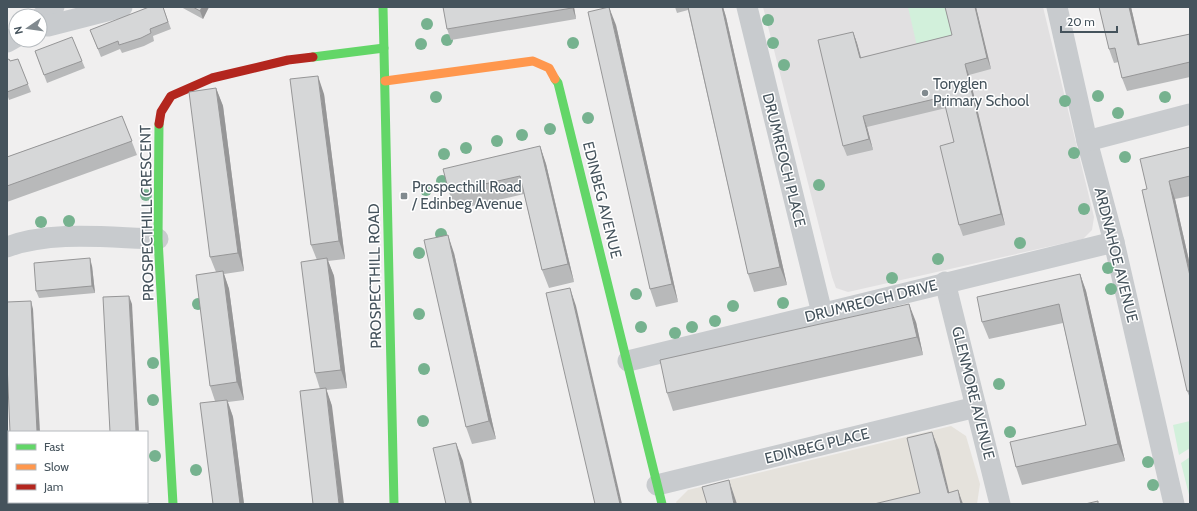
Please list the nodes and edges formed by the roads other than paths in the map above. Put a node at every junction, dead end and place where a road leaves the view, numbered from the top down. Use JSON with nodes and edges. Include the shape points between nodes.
{"nodes":[{"id":1,"x":122,"y":7,"type":"edge"},
{"id":2,"x":383,"y":7,"type":"edge"},
{"id":3,"x":747,"y":7,"type":"edge"},
{"id":4,"x":1057,"y":7,"type":"edge"},
{"id":5,"x":48,"y":26,"type":"edge"},
{"id":6,"x":384,"y":48,"type":"junction"},
{"id":7,"x":384,"y":82,"type":"junction"},
{"id":8,"x":1190,"y":114,"type":"edge"},
{"id":9,"x":1087,"y":141,"type":"junction"},
{"id":10,"x":158,"y":239,"type":"junction"},
{"id":11,"x":1114,"y":242,"type":"junction"},
{"id":12,"x":7,"y":247,"type":"edge"},
{"id":13,"x":945,"y":282,"type":"junction"},
{"id":14,"x":822,"y":313,"type":"junction"},
{"id":15,"x":628,"y":361,"type":"junction"},
{"id":16,"x":976,"y":406,"type":"junction"},
{"id":17,"x":659,"y":494,"type":"edge"},
{"id":18,"x":173,"y":504,"type":"edge"},
{"id":19,"x":394,"y":504,"type":"edge"},
{"id":20,"x":1000,"y":504,"type":"edge"},
{"id":21,"x":1174,"y":504,"type":"edge"}],
"edges":[{"from":1,"to":5,"type":"street"},
{"from":2,"to":6,"type":"street","name":"PROSPECTHILL ROAD"},
{"from":3,"to":14,"type":"street","name":"DRUMREOCH PLACE"},
{"from":4,"to":9,"type":"street","name":"ARDNAHOE AVENUE"},
{"from":6,"to":7,"type":"street","name":"PROSPECTHILL ROAD"},
{"from":6,"to":10,"type":"street","name":"PROSPECTHILL CRESCENT","via":[[288,60],[212,78],[171,96],[161,112],[158,128]]},
{"from":7,"to":15,"type":"street","name":"EDINBEG AVENUE","via":[[533,61],[549,68],[558,83]]},
{"from":7,"to":19,"type":"street","name":"PROSPECTHILL ROAD"},
{"from":8,"to":9,"type":"street"},
{"from":9,"to":11,"type":"street","name":"ARDNAHOE AVENUE"},
{"from":10,"to":12,"type":"street","via":[[51,237]]},
{"from":10,"to":18,"type":"street","name":"PROSPECTHILL CRESCENT"},
{"from":11,"to":13,"type":"street","name":"DRUMREOCH DRIVE"},
{"from":11,"to":21,"type":"street","name":"ARDNAHOE AVENUE"},
{"from":13,"to":14,"type":"street","name":"DRUMREOCH DRIVE"},
{"from":13,"to":16,"type":"street","name":"GLENMORE AVENUE"},
{"from":14,"to":15,"type":"street","name":"DRUMREOCH DRIVE"},
{"from":15,"to":17,"type":"street","name":"EDINBEG AVENUE"},
{"from":16,"to":17,"type":"street","name":"EDINBEG PLACE"},
{"from":16,"to":20,"type":"street","name":"GLENMORE AVENUE"}]}
